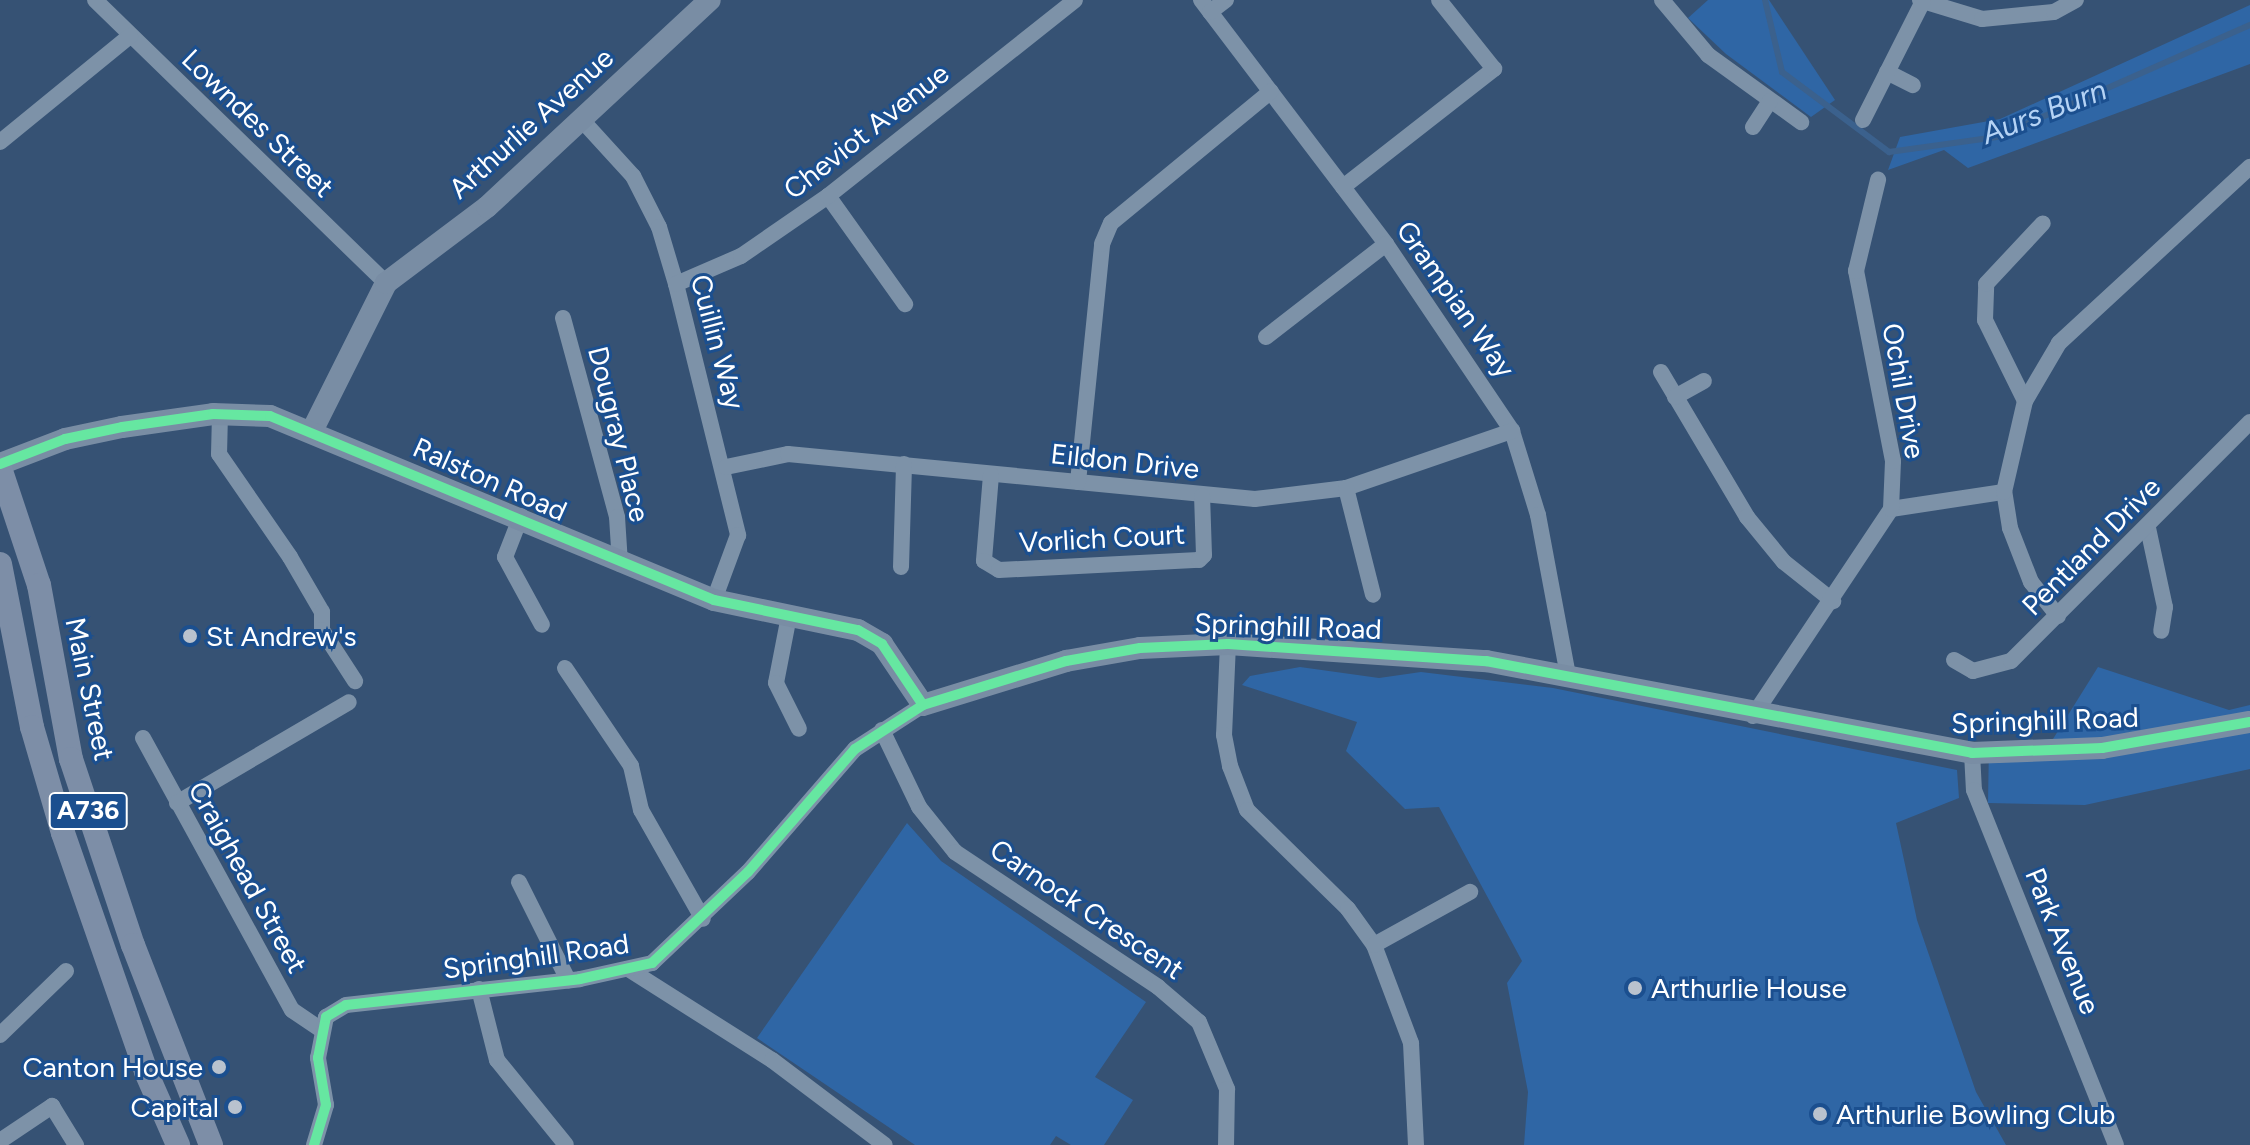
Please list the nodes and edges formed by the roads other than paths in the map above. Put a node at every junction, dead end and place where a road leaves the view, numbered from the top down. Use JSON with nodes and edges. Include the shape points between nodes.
{"nodes":[{"id":1,"x":95,"y":0,"type":"edge"},
{"id":2,"x":710,"y":0,"type":"edge"},
{"id":3,"x":1075,"y":0,"type":"edge"},
{"id":4,"x":1226,"y":0,"type":"edge"},
{"id":5,"x":1439,"y":0,"type":"edge"},
{"id":6,"x":1662,"y":0,"type":"edge"},
{"id":7,"x":2076,"y":0,"type":"edge"},
{"id":8,"x":1922,"y":1,"type":"edge"},
{"id":9,"x":1205,"y":6,"type":"edge"},
{"id":10,"x":130,"y":36,"type":"junction"},
{"id":11,"x":1887,"y":72,"type":"junction"},
{"id":12,"x":1913,"y":85,"type":"dead end"},
{"id":13,"x":1271,"y":91,"type":"junction"},
{"id":14,"x":1770,"y":101,"type":"junction"},
{"id":15,"x":580,"y":118,"type":"junction"},
{"id":16,"x":1863,"y":120,"type":"dead end"},
{"id":17,"x":1801,"y":122,"type":"dead end"},
{"id":18,"x":1753,"y":127,"type":"dead end"},
{"id":19,"x":0,"y":142,"type":"edge"},
{"id":20,"x":2250,"y":167,"type":"edge"},
{"id":21,"x":1878,"y":180,"type":"dead end"},
{"id":22,"x":1343,"y":187,"type":"junction"},
{"id":23,"x":828,"y":196,"type":"junction"},
{"id":24,"x":2043,"y":223,"type":"dead end"},
{"id":25,"x":1386,"y":244,"type":"junction"},
{"id":26,"x":386,"y":283,"type":"junction"},
{"id":27,"x":676,"y":284,"type":"junction"},
{"id":28,"x":905,"y":304,"type":"dead end"},
{"id":29,"x":563,"y":318,"type":"dead end"},
{"id":30,"x":1266,"y":337,"type":"dead end"},
{"id":31,"x":1661,"y":372,"type":"dead end"},
{"id":32,"x":1704,"y":381,"type":"dead end"},
{"id":33,"x":1675,"y":397,"type":"junction"},
{"id":34,"x":2025,"y":401,"type":"junction"},
{"id":35,"x":220,"y":414,"type":"junction"},
{"id":36,"x":2250,"y":422,"type":"edge"},
{"id":37,"x":313,"y":429,"type":"junction"},
{"id":38,"x":1512,"y":431,"type":"junction"},
{"id":39,"x":904,"y":464,"type":"junction"},
{"id":40,"x":0,"y":466,"type":"edge"},
{"id":41,"x":726,"y":467,"type":"junction"},
{"id":42,"x":991,"y":475,"type":"junction"},
{"id":43,"x":1078,"y":482,"type":"junction"},
{"id":44,"x":1346,"y":488,"type":"junction"},
{"id":45,"x":2004,"y":492,"type":"junction"},
{"id":46,"x":1202,"y":496,"type":"junction"},
{"id":47,"x":1891,"y":509,"type":"junction"},
{"id":48,"x":521,"y":516,"type":"junction"},
{"id":49,"x":2148,"y":528,"type":"junction"},
{"id":50,"x":0,"y":564,"type":"edge"},
{"id":51,"x":620,"y":564,"type":"junction"},
{"id":52,"x":901,"y":567,"type":"dead end"},
{"id":53,"x":1373,"y":595,"type":"dead end"},
{"id":54,"x":714,"y":600,"type":"junction"},
{"id":55,"x":1833,"y":601,"type":"junction"},
{"id":56,"x":789,"y":616,"type":"junction"},
{"id":57,"x":2058,"y":616,"type":"junction"},
{"id":58,"x":542,"y":625,"type":"dead end"},
{"id":59,"x":2161,"y":631,"type":"dead end"},
{"id":60,"x":1228,"y":644,"type":"junction"},
{"id":61,"x":1954,"y":660,"type":"dead end"},
{"id":62,"x":565,"y":668,"type":"dead end"},
{"id":63,"x":1568,"y":676,"type":"junction"},
{"id":64,"x":355,"y":681,"type":"dead end"},
{"id":65,"x":349,"y":702,"type":"dead end"},
{"id":66,"x":923,"y":705,"type":"junction"},
{"id":67,"x":1753,"y":716,"type":"junction"},
{"id":68,"x":2250,"y":722,"type":"edge"},
{"id":69,"x":799,"y":729,"type":"dead end"},
{"id":70,"x":882,"y":730,"type":"junction"},
{"id":71,"x":143,"y":738,"type":"dead end"},
{"id":72,"x":1972,"y":753,"type":"junction"},
{"id":73,"x":177,"y":803,"type":"junction"},
{"id":74,"x":519,"y":882,"type":"dead end"},
{"id":75,"x":1470,"y":892,"type":"dead end"},
{"id":76,"x":703,"y":919,"type":"junction"},
{"id":77,"x":1374,"y":945,"type":"junction"},
{"id":78,"x":630,"y":970,"type":"junction"},
{"id":79,"x":66,"y":971,"type":"dead end"},
{"id":80,"x":568,"y":980,"type":"junction"},
{"id":81,"x":479,"y":989,"type":"junction"},
{"id":82,"x":320,"y":1029,"type":"junction"},
{"id":83,"x":0,"y":1035,"type":"edge"},
{"id":84,"x":1,"y":1138,"type":"edge"},
{"id":85,"x":76,"y":1145,"type":"edge"},
{"id":86,"x":178,"y":1145,"type":"edge"},
{"id":87,"x":211,"y":1145,"type":"edge"},
{"id":88,"x":314,"y":1145,"type":"edge"},
{"id":89,"x":566,"y":1145,"type":"edge"},
{"id":90,"x":885,"y":1145,"type":"edge"},
{"id":91,"x":1226,"y":1145,"type":"edge"},
{"id":92,"x":1416,"y":1145,"type":"edge"},
{"id":93,"x":2116,"y":1145,"type":"edge"}],
"edges":[{"from":1,"to":10,"type":"street","name":"Lowndes Street"},
{"from":2,"to":15,"type":"street","name":"Arthurlie Avenue"},
{"from":3,"to":23,"type":"street","name":"Cheviot Avenue"},
{"from":4,"to":9,"type":"street"},
{"from":5,"to":22,"type":"street","via":[[1494,69]]},
{"from":6,"to":14,"type":"street","via":[[1708,55]]},
{"from":7,"to":8,"type":"street","via":[[2042,14],[1982,19]]},
{"from":8,"to":11,"type":"street"},
{"from":9,"to":13,"type":"street","name":"Grampian Way"},
{"from":10,"to":19,"type":"street"},
{"from":10,"to":26,"type":"street","name":"Lowndes Street"},
{"from":11,"to":12,"type":"street"},
{"from":11,"to":16,"type":"street"},
{"from":13,"to":22,"type":"street","name":"Grampian Way"},
{"from":13,"to":43,"type":"street","via":[[1111,223],[1102,244]]},
{"from":14,"to":17,"type":"street"},
{"from":14,"to":18,"type":"street"},
{"from":15,"to":26,"type":"street","name":"Arthurlie Avenue","via":[[487,207]]},
{"from":15,"to":27,"type":"street","name":"Cuillin Way","via":[[633,176],[659,227]]},
{"from":20,"to":34,"type":"street","via":[[2059,343]]},
{"from":21,"to":47,"type":"street","name":"Ochil Drive","via":[[1856,271],[1893,461]]},
{"from":22,"to":25,"type":"street","name":"Grampian Way"},
{"from":23,"to":27,"type":"street","name":"Cheviot Avenue","via":[[741,256]]},
{"from":23,"to":28,"type":"street"},
{"from":24,"to":34,"type":"street","via":[[1986,284],[1985,293],[1985,320]]},
{"from":25,"to":30,"type":"street"},
{"from":25,"to":38,"type":"street","name":"Grampian Way"},
{"from":26,"to":37,"type":"street"},
{"from":27,"to":41,"type":"street","name":"Cuillin Way"},
{"from":29,"to":51,"type":"street","name":"Dougray Place","via":[[617,517]]},
{"from":31,"to":33,"type":"street"},
{"from":32,"to":33,"type":"street"},
{"from":33,"to":55,"type":"street","via":[[1747,517],[1784,562]]},
{"from":34,"to":45,"type":"street"},
{"from":35,"to":37,"type":"street","name":"Ralston Road","via":[[270,416]]},
{"from":35,"to":40,"type":"street","name":"Ralston Road","via":[[86,434]]},
{"from":35,"to":64,"type":"street","via":[[219,454],[290,557],[322,612],[322,630]]},
{"from":36,"to":49,"type":"street","name":"Pentland Drive"},
{"from":37,"to":48,"type":"street","name":"Ralston Road"},
{"from":38,"to":44,"type":"street","name":"Eildon Drive"},
{"from":38,"to":63,"type":"street","name":"Grampian Way","via":[[1538,515]]},
{"from":39,"to":41,"type":"street","name":"Eildon Drive","via":[[788,454]]},
{"from":39,"to":42,"type":"street","name":"Eildon Drive"},
{"from":39,"to":52,"type":"street"},
{"from":40,"to":87,"type":"main road","name":"Main Street","number":"A736","via":[[39,585],[71,759],[133,945]]},
{"from":41,"to":54,"type":"street","name":"Cuillin Way","via":[[738,535]]},
{"from":42,"to":43,"type":"street","name":"Eildon Drive"},
{"from":42,"to":46,"type":"street","name":"Vorlich Court","via":[[984,561],[999,570],[1199,560],[1204,555]]},
{"from":43,"to":46,"type":"street","name":"Eildon Drive"},
{"from":44,"to":46,"type":"street","name":"Eildon Drive","via":[[1281,498]]},
{"from":44,"to":53,"type":"street"},
{"from":45,"to":47,"type":"street"},
{"from":45,"to":57,"type":"street","via":[[2010,528],[2031,582]]},
{"from":47,"to":55,"type":"street","name":"Ochil Drive"},
{"from":48,"to":51,"type":"street","name":"Ralston Road"},
{"from":48,"to":58,"type":"street","via":[[505,557]]},
{"from":49,"to":57,"type":"street","name":"Pentland Drive"},
{"from":49,"to":59,"type":"street","via":[[2165,607]]},
{"from":50,"to":86,"type":"main road","number":"A736","via":[[32,727],[63,833],[146,1072]]},
{"from":51,"to":54,"type":"street","name":"Ralston Road"},
{"from":54,"to":56,"type":"street","name":"Ralston Road"},
{"from":55,"to":67,"type":"street","name":"Ochil Drive"},
{"from":56,"to":66,"type":"street","name":"Ralston Road","via":[[876,639],[904,671]]},
{"from":56,"to":69,"type":"street","via":[[776,683]]},
{"from":57,"to":61,"type":"street","name":"Pentland Drive","via":[[2011,661],[1993,670],[1973,671]]},
{"from":60,"to":63,"type":"street","name":"Springhill Road","via":[[1486,661]]},
{"from":60,"to":66,"type":"street","name":"Springhill Road","via":[[1140,648],[1066,661]]},
{"from":60,"to":77,"type":"street","via":[[1224,735],[1247,810],[1348,909]]},
{"from":62,"to":76,"type":"street","via":[[631,766],[641,810]]},
{"from":63,"to":67,"type":"street","name":"Springhill Road"},
{"from":65,"to":73,"type":"street"},
{"from":66,"to":70,"type":"street","name":"Springhill Road"},
{"from":67,"to":72,"type":"street","name":"Springhill Road"},
{"from":68,"to":72,"type":"street","name":"Springhill Road","via":[[2102,748]]},
{"from":70,"to":76,"type":"street","name":"Springhill Road","via":[[814,789]]},
{"from":70,"to":91,"type":"street","name":"Carnock Crescent","via":[[919,807],[955,852],[1158,987],[1199,1022],[1227,1089]]},
{"from":71,"to":73,"type":"street","name":"Craighead Street"},
{"from":72,"to":93,"type":"street","name":"Park Avenue","via":[[1974,790]]},
{"from":73,"to":82,"type":"street","name":"Craighead Street","via":[[292,1010]]},
{"from":74,"to":80,"type":"street"},
{"from":75,"to":77,"type":"street"},
{"from":76,"to":78,"type":"street","name":"Springhill Road","via":[[652,963]]},
{"from":77,"to":92,"type":"street","via":[[1411,1043]]},
{"from":78,"to":80,"type":"street","name":"Springhill Road"},
{"from":78,"to":90,"type":"street","via":[[772,1060]]},
{"from":79,"to":83,"type":"street"},
{"from":80,"to":81,"type":"street","name":"Springhill Road"},
{"from":81,"to":82,"type":"street","name":"Springhill Road","via":[[346,1005]]},
{"from":81,"to":89,"type":"street","via":[[497,1060]]},
{"from":82,"to":88,"type":"street","via":[[326,1105]]},
{"from":84,"to":85,"type":"street","via":[[52,1106]]}]}
